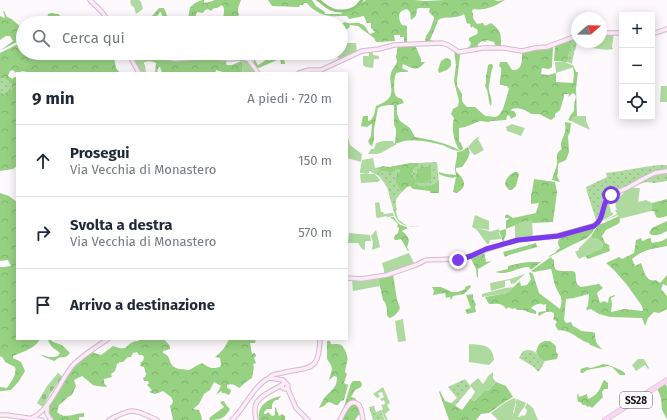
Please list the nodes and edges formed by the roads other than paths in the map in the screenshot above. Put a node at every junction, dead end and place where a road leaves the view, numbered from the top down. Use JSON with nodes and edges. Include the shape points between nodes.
{"nodes":[{"id":1,"x":90,"y":0,"type":"edge"},
{"id":2,"x":105,"y":16,"type":"edge"},
{"id":3,"x":667,"y":29,"type":"edge"},
{"id":4,"x":607,"y":33,"type":"edge"},
{"id":5,"x":619,"y":33,"type":"edge"},
{"id":6,"x":655,"y":33,"type":"edge"},
{"id":7,"x":571,"y":39,"type":"edge"},
{"id":8,"x":348,"y":57,"type":"edge"},
{"id":9,"x":132,"y":60,"type":"edge"},
{"id":10,"x":249,"y":60,"type":"edge"},
{"id":11,"x":342,"y":60,"type":"edge"},
{"id":12,"x":138,"y":72,"type":"edge"},
{"id":13,"x":257,"y":72,"type":"edge"},
{"id":14,"x":302,"y":72,"type":"edge"},
{"id":15,"x":667,"y":171,"type":"edge"},
{"id":16,"x":348,"y":278,"type":"edge"},
{"id":17,"x":107,"y":340,"type":"edge"},
{"id":18,"x":320,"y":340,"type":"edge"},
{"id":19,"x":269,"y":378,"type":"junction"},
{"id":20,"x":667,"y":380,"type":"edge"},
{"id":21,"x":285,"y":386,"type":"junction"},
{"id":22,"x":47,"y":406,"type":"junction"},
{"id":23,"x":42,"y":412,"type":"junction"},
{"id":24,"x":47,"y":414,"type":"junction"},
{"id":25,"x":2,"y":415,"type":"edge"},
{"id":26,"x":32,"y":418,"type":"junction"},
{"id":27,"x":42,"y":420,"type":"edge"},
{"id":28,"x":51,"y":420,"type":"edge"},
{"id":29,"x":109,"y":420,"type":"edge"},
{"id":30,"x":157,"y":420,"type":"edge"},
{"id":31,"x":232,"y":420,"type":"edge"},
{"id":32,"x":256,"y":420,"type":"edge"},
{"id":33,"x":308,"y":420,"type":"edge"},
{"id":34,"x":340,"y":420,"type":"edge"},
{"id":35,"x":363,"y":420,"type":"edge"},
{"id":36,"x":605,"y":420,"type":"edge"}],
"edges":[{"from":1,"to":2,"type":"street"},
{"from":3,"to":6,"type":"street"},
{"from":4,"to":5,"type":"street"},
{"from":7,"to":8,"type":"street","via":[[546,47],[521,51],[482,48],[459,52],[443,43],[392,45],[360,51]]},
{"from":9,"to":12,"type":"street"},
{"from":10,"to":13,"type":"street"},
{"from":11,"to":14,"type":"street","via":[[321,70]]},
{"from":15,"to":16,"type":"street","via":[[644,178],[608,197],[596,225],[558,236],[518,240],[459,259],[426,260],[387,275]]},
{"from":17,"to":22,"type":"street","via":[[74,364]]},
{"from":18,"to":19,"type":"street","via":[[317,359],[311,366],[279,373]]},
{"from":19,"to":21,"type":"street","via":[[284,380]]},
{"from":19,"to":31,"type":"street","via":[[255,390]]},
{"from":20,"to":36,"type":"main road","number":"SS28"},
{"from":21,"to":32,"type":"street","via":[[276,388],[257,401]]},
{"from":21,"to":33,"type":"street","via":[[296,408]]},
{"from":22,"to":23,"type":"street"},
{"from":22,"to":24,"type":"street"},
{"from":23,"to":26,"type":"street"},
{"from":23,"to":27,"type":"street"},
{"from":24,"to":27,"type":"street"},
{"from":24,"to":28,"type":"street"},
{"from":25,"to":26,"type":"street"},
{"from":26,"to":27,"type":"street"},
{"from":29,"to":30,"type":"street","via":[[123,412],[133,411]]},
{"from":34,"to":35,"type":"street","via":[[349,405],[354,402],[359,405]]}]}
